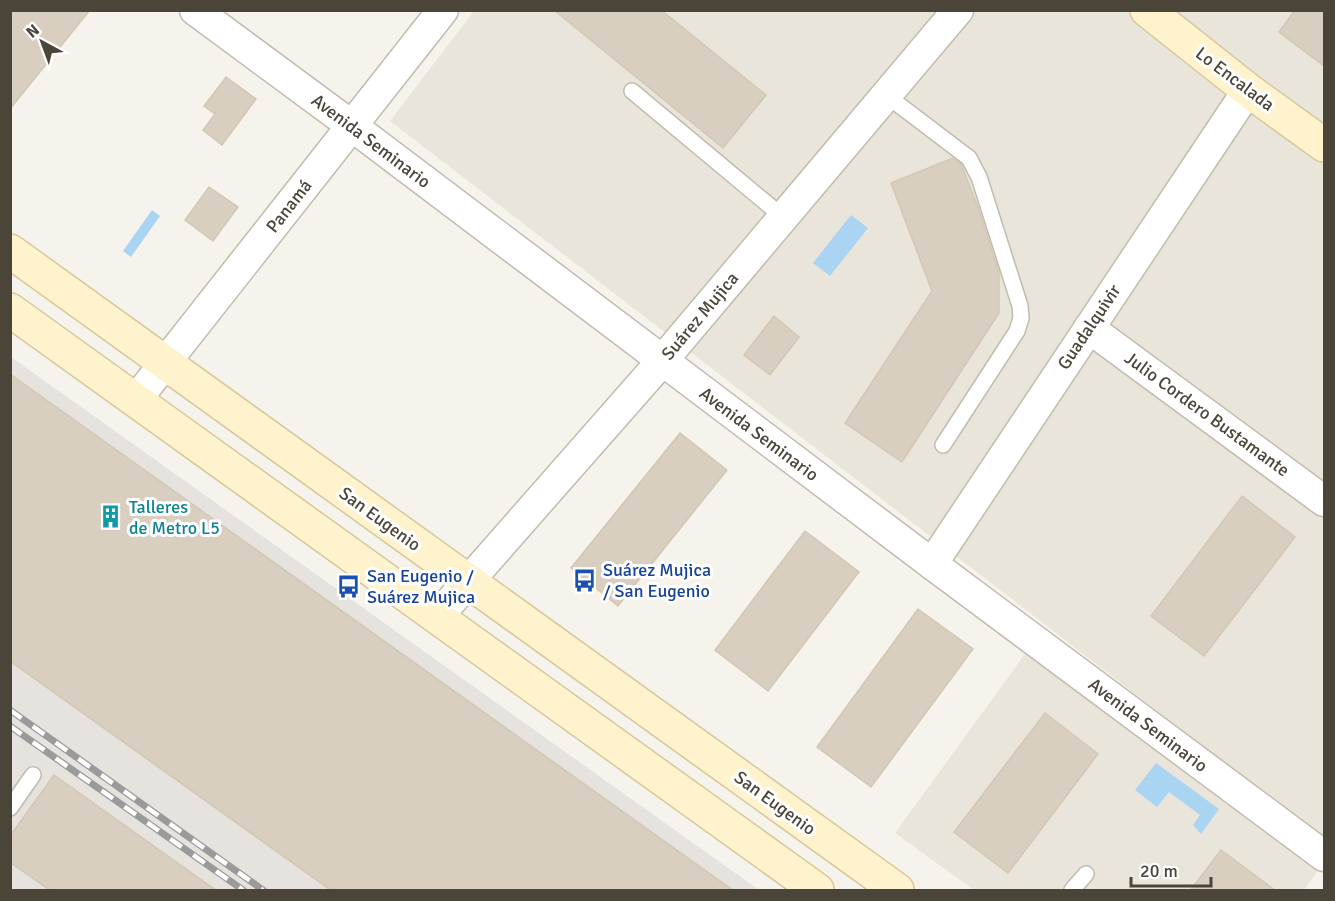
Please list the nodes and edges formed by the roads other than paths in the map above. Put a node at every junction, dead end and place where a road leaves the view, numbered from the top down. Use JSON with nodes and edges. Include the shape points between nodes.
{"nodes":[{"id":1,"x":195,"y":10,"type":"edge"},
{"id":2,"x":443,"y":10,"type":"edge"},
{"id":3,"x":957,"y":10,"type":"edge"},
{"id":4,"x":1147,"y":10,"type":"edge"},
{"id":5,"x":1248,"y":90,"type":"junction"},
{"id":6,"x":632,"y":91,"type":"dead end"},
{"id":7,"x":886,"y":95,"type":"junction"},
{"id":8,"x":352,"y":126,"type":"junction"},
{"id":9,"x":1324,"y":145,"type":"edge"},
{"id":10,"x":783,"y":217,"type":"junction"},
{"id":11,"x":10,"y":251,"type":"edge"},
{"id":12,"x":10,"y":310,"type":"edge"},
{"id":13,"x":1089,"y":328,"type":"junction"},
{"id":14,"x":662,"y":361,"type":"junction"},
{"id":15,"x":165,"y":364,"type":"junction"},
{"id":16,"x":135,"y":401,"type":"junction"},
{"id":17,"x":943,"y":445,"type":"dead end"},
{"id":18,"x":1324,"y":501,"type":"edge"},
{"id":19,"x":932,"y":564,"type":"junction"},
{"id":20,"x":468,"y":582,"type":"junction"},
{"id":21,"x":437,"y":617,"type":"junction"},
{"id":22,"x":704,"y":752,"type":"junction"},
{"id":23,"x":33,"y":775,"type":"dead end"},
{"id":24,"x":677,"y":790,"type":"junction"},
{"id":25,"x":10,"y":808,"type":"edge"},
{"id":26,"x":1324,"y":856,"type":"edge"},
{"id":27,"x":1086,"y":873,"type":"dead end"},
{"id":28,"x":817,"y":891,"type":"edge"},
{"id":29,"x":897,"y":891,"type":"edge"},
{"id":30,"x":1072,"y":891,"type":"edge"}],
"edges":[{"from":1,"to":8,"type":"street","name":"Avenida Seminario"},
{"from":2,"to":8,"type":"street","name":"Panamá"},
{"from":3,"to":7,"type":"street","name":"Suárez Mujica"},
{"from":4,"to":5,"type":"main road","name":"Lo Encalada"},
{"from":5,"to":9,"type":"main road","name":"Lo Encalada"},
{"from":5,"to":13,"type":"street","name":"Guadalquivir"},
{"from":6,"to":10,"type":"lane"},
{"from":7,"to":10,"type":"street","name":"Suárez Mujica"},
{"from":7,"to":17,"type":"lane","via":[[969,158],[979,177],[1020,306],[1017,331]]},
{"from":8,"to":14,"type":"street","name":"Avenida Seminario"},
{"from":8,"to":15,"type":"street","name":"Panamá"},
{"from":10,"to":14,"type":"street","name":"Suárez Mujica"},
{"from":11,"to":15,"type":"main road","name":"San Eugenio"},
{"from":12,"to":16,"type":"main road"},
{"from":13,"to":18,"type":"street","name":"Julio Cordero Bustamante"},
{"from":13,"to":19,"type":"street","name":"Guadalquivir"},
{"from":14,"to":19,"type":"street","name":"Avenida Seminario"},
{"from":14,"to":20,"type":"street","name":"Suárez Mujica"},
{"from":15,"to":16,"type":"street","name":"Panamá"},
{"from":15,"to":20,"type":"main road","name":"San Eugenio"},
{"from":16,"to":21,"type":"main road"},
{"from":19,"to":26,"type":"street","name":"Avenida Seminario"},
{"from":20,"to":21,"type":"street","name":"Suárez Mujica"},
{"from":20,"to":22,"type":"main road","name":"San Eugenio"},
{"from":21,"to":24,"type":"main road"},
{"from":22,"to":24,"type":"main road"},
{"from":22,"to":29,"type":"main road","name":"San Eugenio"},
{"from":23,"to":25,"type":"lane"},
{"from":24,"to":28,"type":"main road"},
{"from":27,"to":30,"type":"lane"}]}
